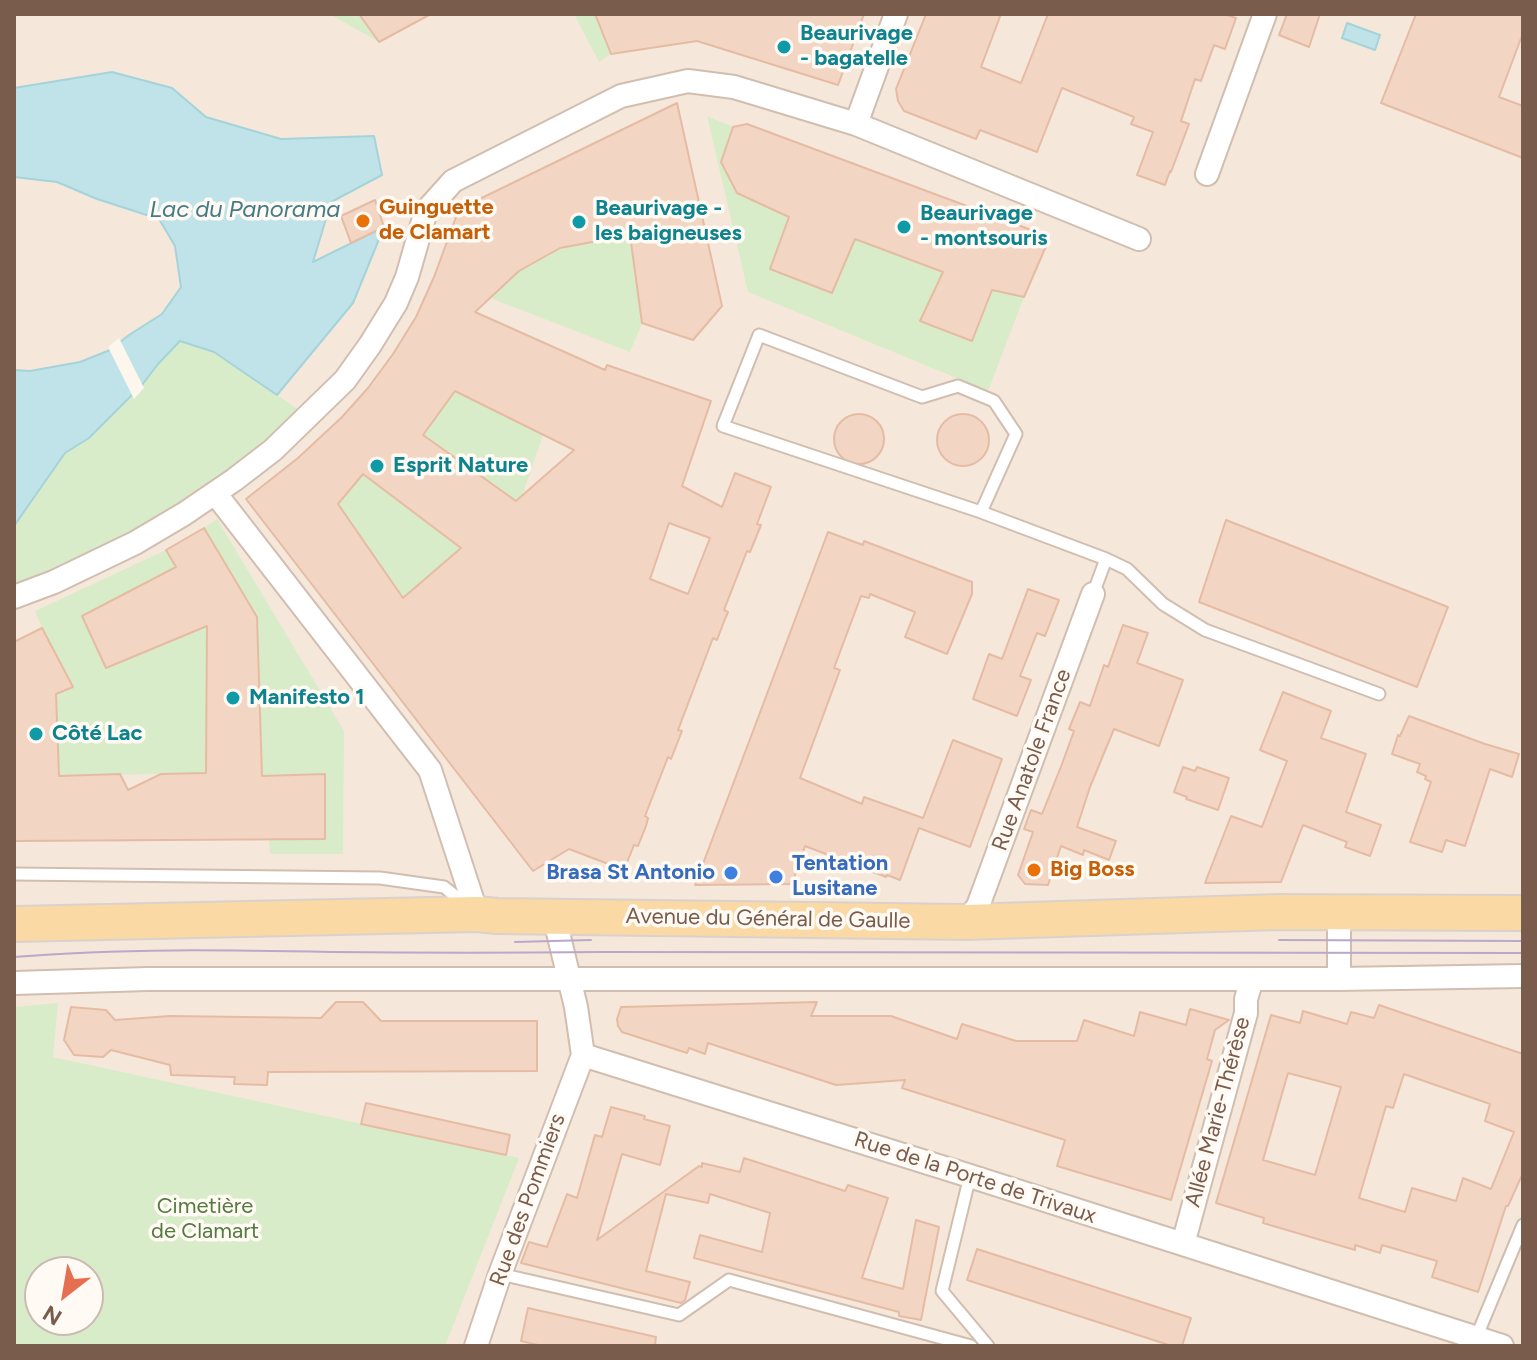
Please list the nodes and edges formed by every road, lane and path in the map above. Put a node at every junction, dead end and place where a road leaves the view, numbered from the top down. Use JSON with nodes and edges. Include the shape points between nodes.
{"nodes":[{"id":1,"x":896,"y":14,"type":"edge"},
{"id":2,"x":1265,"y":14,"type":"edge"},
{"id":3,"x":856,"y":124,"type":"junction"},
{"id":4,"x":1207,"y":174,"type":"dead end"},
{"id":5,"x":1139,"y":239,"type":"dead end"},
{"id":6,"x":215,"y":493,"type":"junction"},
{"id":7,"x":981,"y":512,"type":"junction"},
{"id":8,"x":1106,"y":559,"type":"junction"},
{"id":9,"x":1093,"y":594,"type":"joint"},
{"id":10,"x":14,"y":597,"type":"edge"},
{"id":11,"x":1379,"y":694,"type":"dead end"},
{"id":12,"x":14,"y":874,"type":"edge"},
{"id":13,"x":1339,"y":913,"type":"junction"},
{"id":14,"x":1523,"y":913,"type":"edge"},
{"id":15,"x":477,"y":914,"type":"junction"},
{"id":16,"x":554,"y":916,"type":"junction"},
{"id":17,"x":966,"y":922,"type":"junction"},
{"id":18,"x":14,"y":924,"type":"edge"},
{"id":19,"x":1523,"y":976,"type":"edge"},
{"id":20,"x":1252,"y":979,"type":"junction"},
{"id":21,"x":1339,"y":979,"type":"junction"},
{"id":22,"x":568,"y":980,"type":"junction"},
{"id":23,"x":14,"y":983,"type":"edge"},
{"id":24,"x":583,"y":1055,"type":"junction"},
{"id":25,"x":970,"y":1176,"type":"junction"},
{"id":26,"x":1523,"y":1225,"type":"edge"},
{"id":27,"x":1183,"y":1244,"type":"junction"},
{"id":28,"x":500,"y":1274,"type":"junction"},
{"id":29,"x":1476,"y":1338,"type":"junction"},
{"id":30,"x":476,"y":1346,"type":"edge"},
{"id":31,"x":971,"y":1346,"type":"edge"},
{"id":32,"x":988,"y":1346,"type":"edge"},
{"id":33,"x":1502,"y":1346,"type":"edge"}],
"edges":[{"from":1,"to":3,"type":"street"},
{"from":2,"to":4,"type":"street"},
{"from":3,"to":5,"type":"street"},
{"from":3,"to":6,"type":"street","via":[[734,87],[688,81],[621,96],[453,181],[426,211],[396,303],[345,380],[273,450]]},
{"from":6,"to":10,"type":"street","via":[[135,543]]},
{"from":6,"to":15,"type":"street","via":[[430,770]]},
{"from":7,"to":7,"type":"lane","via":[[723,426],[759,335],[922,397],[958,386],[994,401],[1016,434]]},
{"from":7,"to":8,"type":"lane"},
{"from":8,"to":9,"type":"lane"},
{"from":8,"to":11,"type":"lane","via":[[1127,569],[1163,604],[1205,630]]},
{"from":9,"to":17,"type":"street","name":"Rue Anatole France","via":[[978,906]]},
{"from":12,"to":15,"type":"lane","via":[[380,878],[444,887]]},
{"from":13,"to":14,"type":"main road","name":"Avenue du Général de Gaulle"},
{"from":13,"to":17,"type":"main road","name":"Avenue du Général de Gaulle"},
{"from":13,"to":21,"type":"street"},
{"from":15,"to":16,"type":"main road","name":"Avenue du Général de Gaulle"},
{"from":15,"to":18,"type":"main road","name":"Avenue du Général de Gaulle"},
{"from":16,"to":17,"type":"main road","name":"Avenue du Général de Gaulle"},
{"from":16,"to":22,"type":"street"},
{"from":19,"to":21,"type":"street"},
{"from":20,"to":21,"type":"street"},
{"from":20,"to":22,"type":"street"},
{"from":20,"to":27,"type":"street","name":"Allée Marie-Thérèse"},
{"from":22,"to":23,"type":"street"},
{"from":22,"to":24,"type":"street"},
{"from":24,"to":25,"type":"street","name":"Rue de la Porte de Trivaux"},
{"from":24,"to":28,"type":"street","name":"Rue des Pommiers"},
{"from":25,"to":27,"type":"street","name":"Rue de la Porte de Trivaux"},
{"from":25,"to":32,"type":"lane","via":[[942,1291]]},
{"from":26,"to":29,"type":"lane"},
{"from":27,"to":29,"type":"street","name":"Rue de la Porte de Trivaux"},
{"from":28,"to":30,"type":"street","name":"Rue des Pommiers"},
{"from":28,"to":31,"type":"lane","via":[[679,1315],[729,1280]]},
{"from":29,"to":33,"type":"street","name":"Rue de la Porte de Trivaux"}]}
